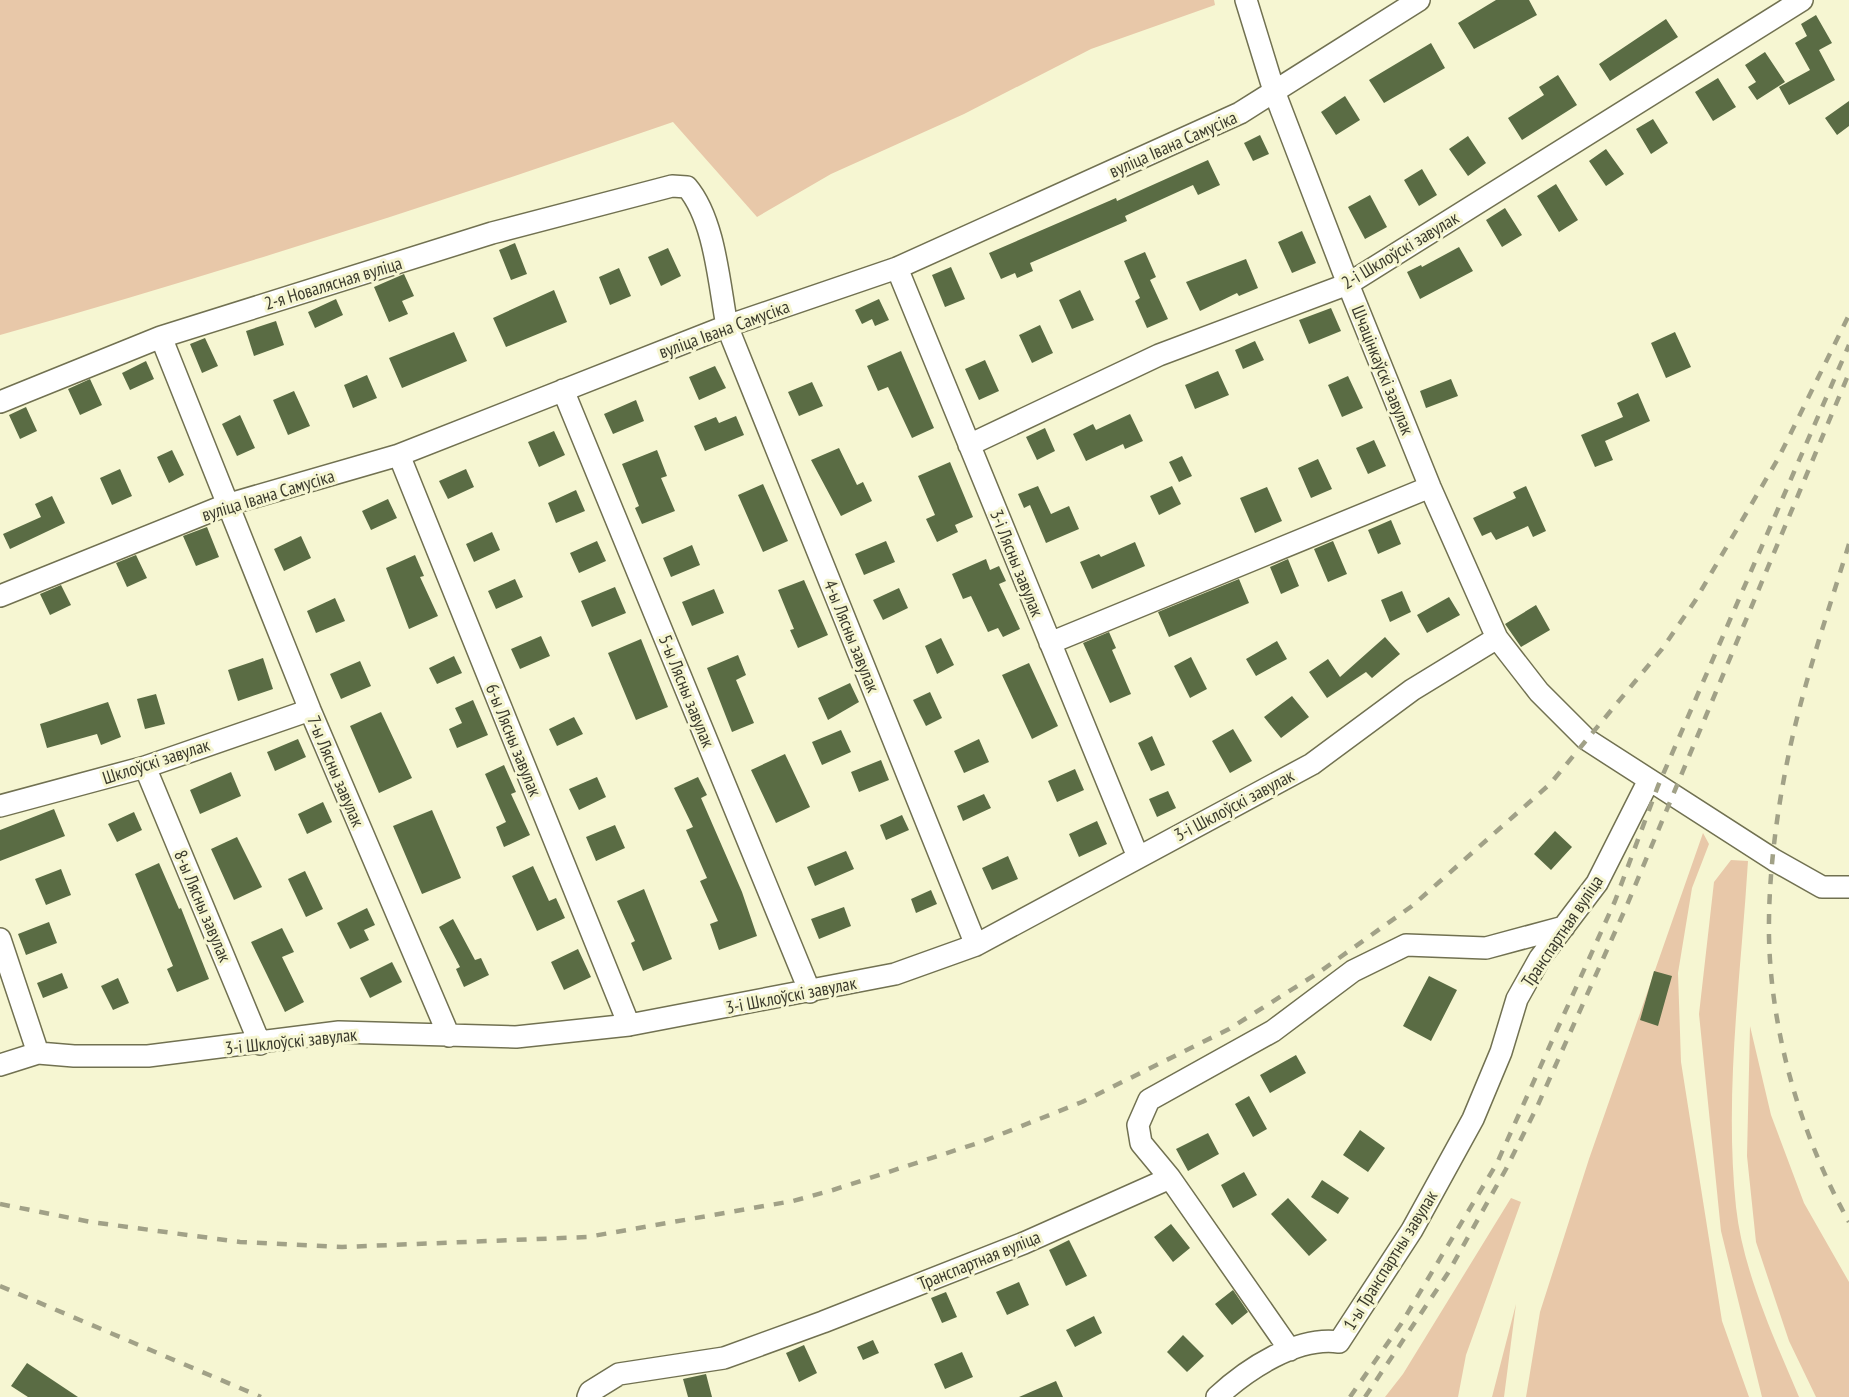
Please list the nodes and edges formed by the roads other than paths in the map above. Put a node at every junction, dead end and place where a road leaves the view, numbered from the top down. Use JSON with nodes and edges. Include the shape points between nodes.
{"nodes":[{"id":1,"x":1246,"y":0,"type":"edge"},
{"id":2,"x":1419,"y":0,"type":"edge"},
{"id":3,"x":1802,"y":0,"type":"edge"},
{"id":4,"x":1274,"y":91,"type":"junction"},
{"id":5,"x":672,"y":186,"type":"joint"},
{"id":6,"x":897,"y":268,"type":"junction"},
{"id":7,"x":1348,"y":284,"type":"junction"},
{"id":8,"x":727,"y":326,"type":"junction"},
{"id":9,"x":161,"y":337,"type":"junction"},
{"id":10,"x":563,"y":390,"type":"junction"},
{"id":11,"x":0,"y":402,"type":"edge"},
{"id":12,"x":969,"y":445,"type":"junction"},
{"id":13,"x":399,"y":455,"type":"junction"},
{"id":14,"x":1430,"y":488,"type":"junction"},
{"id":15,"x":226,"y":505,"type":"junction"},
{"id":16,"x":0,"y":596,"type":"edge"},
{"id":17,"x":1497,"y":638,"type":"junction"},
{"id":18,"x":1050,"y":643,"type":"junction"},
{"id":19,"x":310,"y":710,"type":"junction"},
{"id":20,"x":145,"y":767,"type":"junction"},
{"id":21,"x":1649,"y":780,"type":"junction"},
{"id":22,"x":0,"y":806,"type":"edge"},
{"id":23,"x":1138,"y":857,"type":"junction"},
{"id":24,"x":1847,"y":887,"type":"edge"},
{"id":25,"x":1564,"y":927,"type":"junction"},
{"id":26,"x":0,"y":939,"type":"edge"},
{"id":27,"x":976,"y":945,"type":"junction"},
{"id":28,"x":810,"y":992,"type":"junction"},
{"id":29,"x":629,"y":1025,"type":"junction"},
{"id":30,"x":449,"y":1036,"type":"junction"},
{"id":31,"x":260,"y":1044,"type":"junction"},
{"id":32,"x":38,"y":1053,"type":"junction"},
{"id":33,"x":0,"y":1065,"type":"edge"},
{"id":34,"x":1473,"y":1119,"type":"joint"},
{"id":35,"x":1170,"y":1178,"type":"junction"},
{"id":36,"x":1290,"y":1350,"type":"junction"},
{"id":37,"x":588,"y":1397,"type":"edge"},
{"id":38,"x":1217,"y":1397,"type":"edge"}],
"edges":[{"from":1,"to":4,"type":"street","name":"Шчацінкаўскі завулак"},
{"from":2,"to":4,"type":"street","name":"вуліца Івана Самусіка"},
{"from":3,"to":7,"type":"street","name":"2-і Шклоўскі завулак"},
{"from":4,"to":6,"type":"street","name":"вуліца Івана Самусіка","via":[[1240,113]]},
{"from":4,"to":7,"type":"street","name":"Шчацінкаўскі завулак"},
{"from":5,"to":8,"type":"street","name":"4-ы Лясны завулак","via":[[687,187],[699,201]]},
{"from":5,"to":9,"type":"street","name":"2-я Новалясная вуліца","via":[[492,233]]},
{"from":6,"to":8,"type":"street","name":"вуліца Івана Самусіка"},
{"from":6,"to":12,"type":"street","name":"3-і Лясны завулак"},
{"from":7,"to":12,"type":"street","name":"2-і Шклоўскі завулак","via":[[1159,355]]},
{"from":7,"to":14,"type":"street","name":"Шчацінкаўскі завулак"},
{"from":8,"to":10,"type":"street","name":"вуліца Івана Самусіка"},
{"from":8,"to":27,"type":"street","name":"4-ы Лясны завулак"},
{"from":9,"to":11,"type":"street","name":"2-я Новалясная вуліца"},
{"from":9,"to":15,"type":"street","name":"7-ы Лясны завулак"},
{"from":10,"to":13,"type":"street","name":"вуліца Івана Самусіка"},
{"from":10,"to":28,"type":"street","name":"5-ы Лясны завулак"},
{"from":12,"to":18,"type":"street","name":"3-і Лясны завулак"},
{"from":13,"to":15,"type":"street","name":"вуліца Івана Самусіка"},
{"from":13,"to":29,"type":"street","name":"6-ы Лясны завулак"},
{"from":14,"to":17,"type":"street","name":"Шчацінкаўскі завулак"},
{"from":14,"to":18,"type":"street"},
{"from":15,"to":16,"type":"street","name":"вуліца Івана Самусіка"},
{"from":15,"to":19,"type":"street","name":"7-ы Лясны завулак"},
{"from":17,"to":21,"type":"street","name":"Шчацінкаўскі завулак","via":[[1539,692],[1586,739]]},
{"from":17,"to":23,"type":"street","name":"3-і Шклоўскі завулак","via":[[1412,690],[1312,764]]},
{"from":18,"to":23,"type":"street","name":"3-і Лясны завулак"},
{"from":19,"to":20,"type":"street","name":"Шклоўскі завулак"},
{"from":19,"to":30,"type":"street","name":"7-ы Лясны завулак"},
{"from":20,"to":22,"type":"street","name":"Шклоўскі завулак"},
{"from":20,"to":31,"type":"street","name":"8-ы Лясны завулак"},
{"from":21,"to":24,"type":"street","name":"Шчацінкаўскі завулак","via":[[1822,887]]},
{"from":21,"to":25,"type":"street","name":"Транспартная вуліца","via":[[1597,883]]},
{"from":23,"to":27,"type":"street","name":"3-і Шклоўскі завулак"},
{"from":25,"to":34,"type":"street","name":"Транспартная вуліца","via":[[1540,958],[1517,999],[1501,1052]]},
{"from":25,"to":35,"type":"street","via":[[1486,948],[1406,945],[1353,971],[1273,1031],[1149,1100],[1138,1125],[1141,1143]]},
{"from":26,"to":32,"type":"street"},
{"from":27,"to":28,"type":"street","name":"3-і Шклоўскі завулак","via":[[895,974]]},
{"from":28,"to":29,"type":"street","name":"3-і Шклоўскі завулак"},
{"from":29,"to":30,"type":"street","name":"3-і Шклоўскі завулак","via":[[516,1037]]},
{"from":30,"to":31,"type":"street","name":"3-і Шклоўскі завулак","via":[[339,1032]]},
{"from":31,"to":32,"type":"street","name":"3-і Шклоўскі завулак","via":[[148,1056]]},
{"from":32,"to":33,"type":"street","name":"3-і Шклоўскі завулак"},
{"from":34,"to":36,"type":"street","name":"1-ы Транспартны завулак","via":[[1412,1230],[1339,1342],[1316,1342]]},
{"from":35,"to":36,"type":"street"},
{"from":35,"to":37,"type":"street","name":"Транспартная вуліца","via":[[1024,1243],[823,1322],[724,1358],[620,1374]]},
{"from":36,"to":38,"type":"street","name":"1-ы Транспартны завулак","via":[[1235,1380]]}]}
